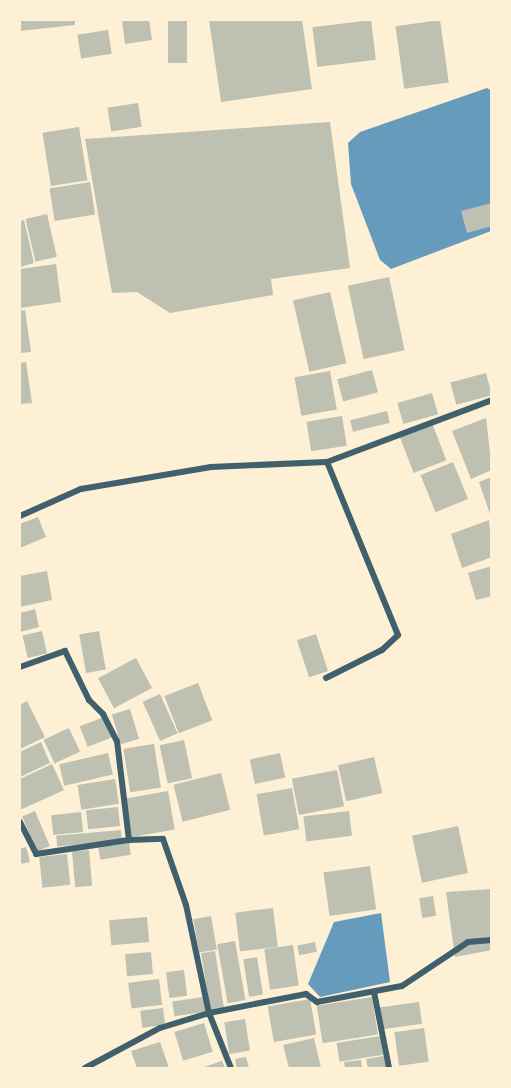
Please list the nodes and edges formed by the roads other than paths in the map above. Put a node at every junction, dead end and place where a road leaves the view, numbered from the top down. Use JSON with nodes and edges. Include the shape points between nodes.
{"nodes":[{"id":1,"x":492,"y":400,"type":"edge"},
{"id":2,"x":327,"y":462,"type":"junction"},
{"id":3,"x":20,"y":516,"type":"edge"},
{"id":4,"x":20,"y":667,"type":"edge"},
{"id":5,"x":326,"y":678,"type":"dead end"},
{"id":6,"x":20,"y":822,"type":"edge"},
{"id":7,"x":129,"y":840,"type":"junction"},
{"id":8,"x":492,"y":940,"type":"edge"},
{"id":9,"x":374,"y":992,"type":"junction"},
{"id":10,"x":209,"y":1013,"type":"junction"},
{"id":11,"x":85,"y":1068,"type":"edge"},
{"id":12,"x":231,"y":1068,"type":"edge"},
{"id":13,"x":389,"y":1068,"type":"edge"}],
"edges":[{"from":1,"to":2,"type":"street"},
{"from":2,"to":3,"type":"street","via":[[211,467],[81,489]]},
{"from":2,"to":5,"type":"street","via":[[398,636],[382,650]]},
{"from":4,"to":7,"type":"street","via":[[65,651],[117,741]]},
{"from":6,"to":7,"type":"street","via":[[36,854]]},
{"from":7,"to":10,"type":"street","via":[[164,839],[186,905]]},
{"from":8,"to":9,"type":"street","via":[[468,942],[402,986]]},
{"from":9,"to":10,"type":"street","via":[[317,1002],[306,994]]},
{"from":9,"to":13,"type":"street"},
{"from":10,"to":11,"type":"street","via":[[160,1028]]},
{"from":10,"to":12,"type":"street"}]}
